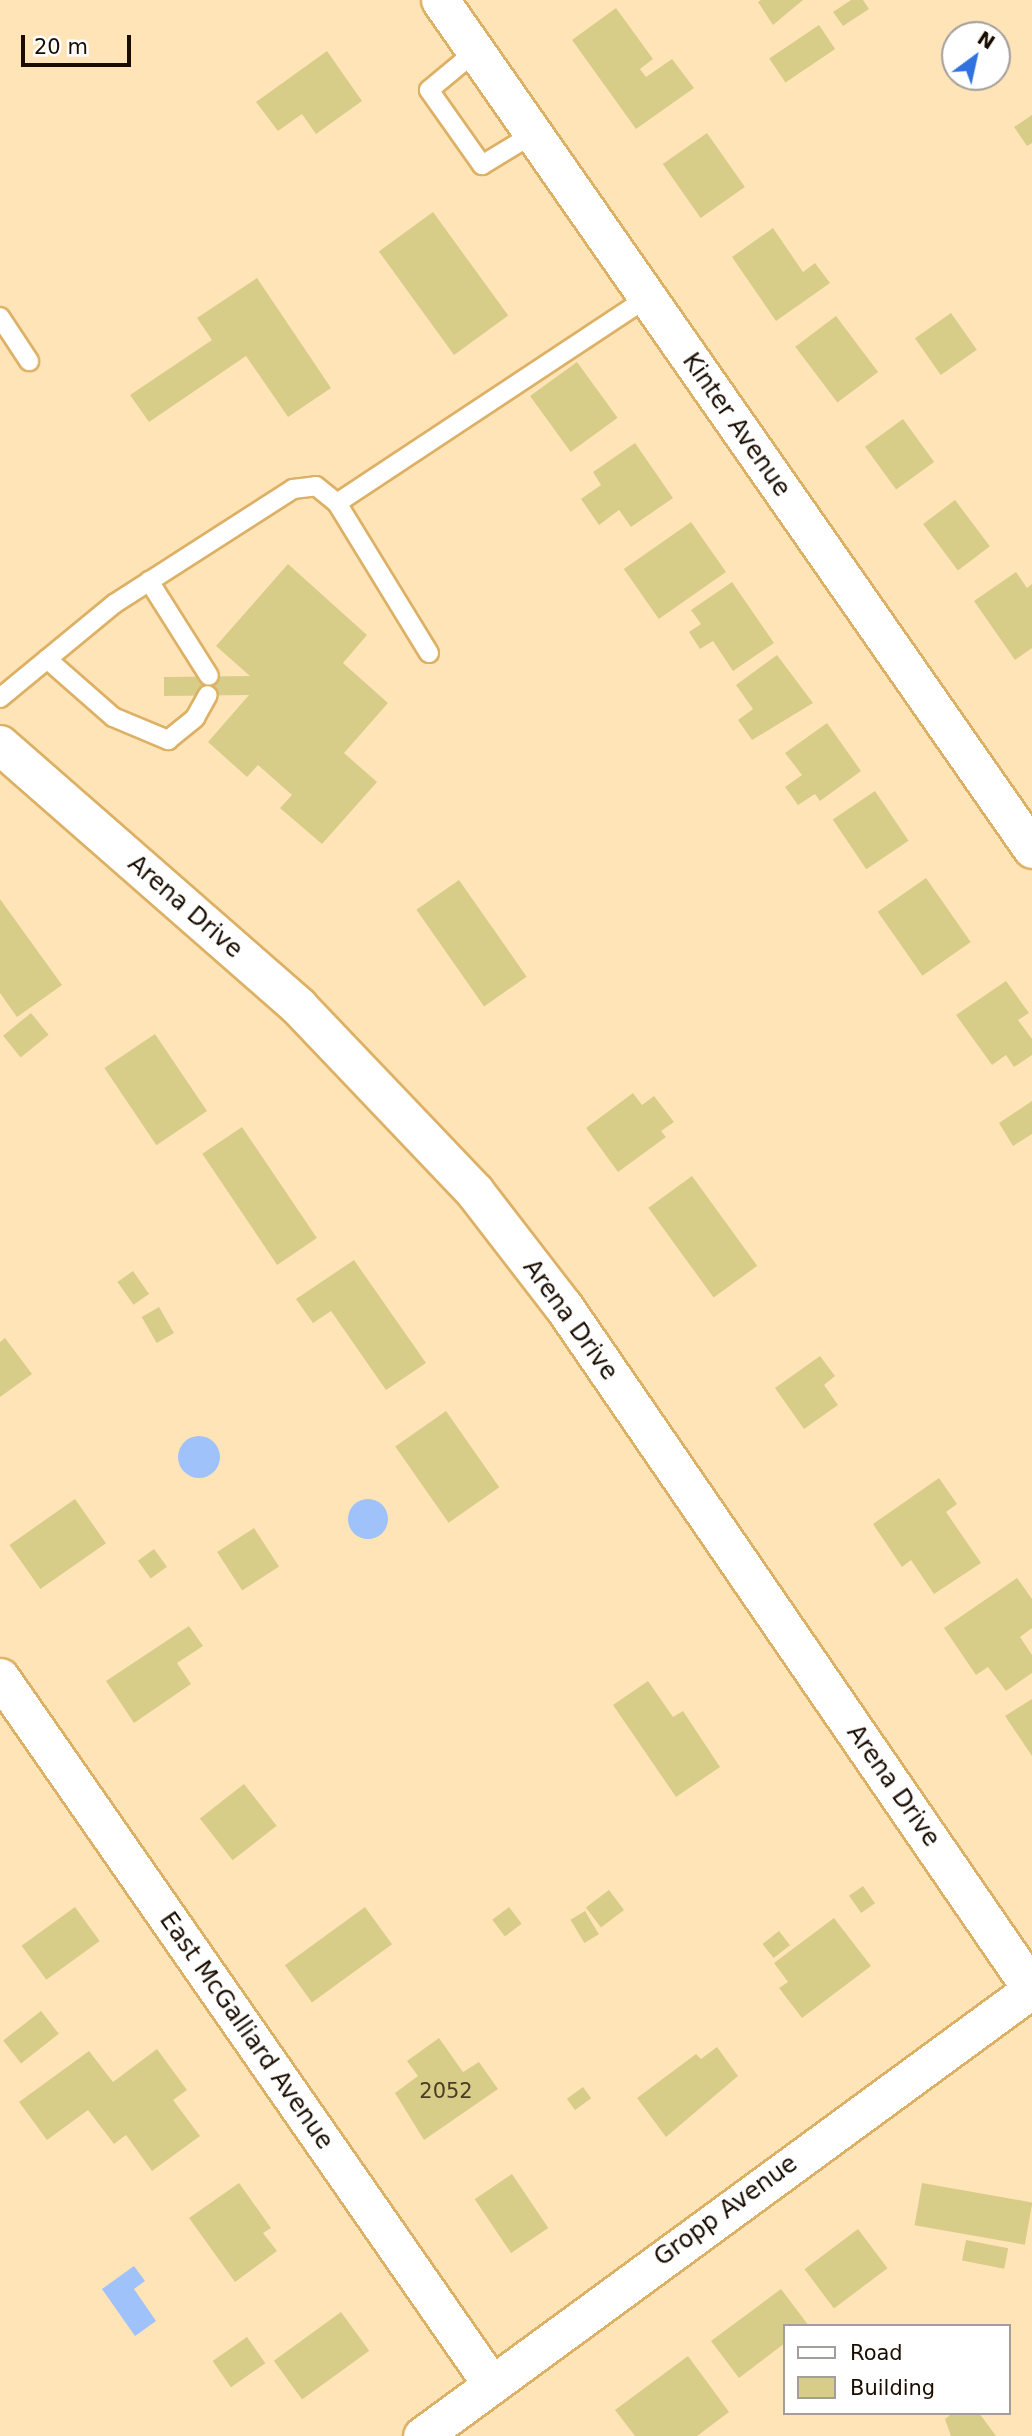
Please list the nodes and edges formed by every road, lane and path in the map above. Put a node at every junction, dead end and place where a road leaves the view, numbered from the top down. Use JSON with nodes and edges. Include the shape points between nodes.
{"nodes":[{"id":1,"x":440,"y":0,"type":"edge"},
{"id":2,"x":476,"y":51,"type":"junction"},
{"id":3,"x":533,"y":134,"type":"junction"},
{"id":4,"x":648,"y":298,"type":"junction"},
{"id":5,"x":0,"y":317,"type":"edge"},
{"id":6,"x":29,"y":361,"type":"dead end"},
{"id":7,"x":337,"y":502,"type":"junction"},
{"id":8,"x":149,"y":581,"type":"junction"},
{"id":9,"x":429,"y":653,"type":"dead end"},
{"id":10,"x":47,"y":659,"type":"junction"},
{"id":11,"x":209,"y":676,"type":"dead end"},
{"id":12,"x":208,"y":695,"type":"dead end"},
{"id":13,"x":0,"y":698,"type":"edge"},
{"id":14,"x":0,"y":745,"type":"edge"},
{"id":15,"x":1032,"y":849,"type":"edge"},
{"id":16,"x":0,"y":1677,"type":"edge"},
{"id":17,"x":1032,"y":1989,"type":"edge"},
{"id":18,"x":492,"y":2385,"type":"junction"},
{"id":19,"x":422,"y":2436,"type":"edge"}],
"edges":[{"from":1,"to":2,"type":"street","name":"Kinter Avenue"},
{"from":2,"to":3,"type":"street","name":"Kinter Avenue"},
{"from":2,"to":3,"type":"lane","via":[[429,90],[482,165]]},
{"from":3,"to":4,"type":"street","name":"Kinter Avenue"},
{"from":4,"to":7,"type":"lane"},
{"from":4,"to":15,"type":"street","name":"Kinter Avenue"},
{"from":5,"to":6,"type":"lane"},
{"from":7,"to":8,"type":"lane","via":[[316,486],[293,489]]},
{"from":7,"to":9,"type":"lane"},
{"from":8,"to":10,"type":"lane"},
{"from":8,"to":11,"type":"lane"},
{"from":10,"to":12,"type":"lane","via":[[113,717],[168,740],[195,718]]},
{"from":10,"to":13,"type":"lane"},
{"from":14,"to":17,"type":"main road","name":"Arena Drive","via":[[299,1007],[475,1192],[564,1307]]},
{"from":16,"to":18,"type":"street","name":"East McGalliard Avenue"},
{"from":17,"to":18,"type":"street","name":"Gropp Avenue"},
{"from":18,"to":19,"type":"street","name":"Gropp Avenue"}]}
